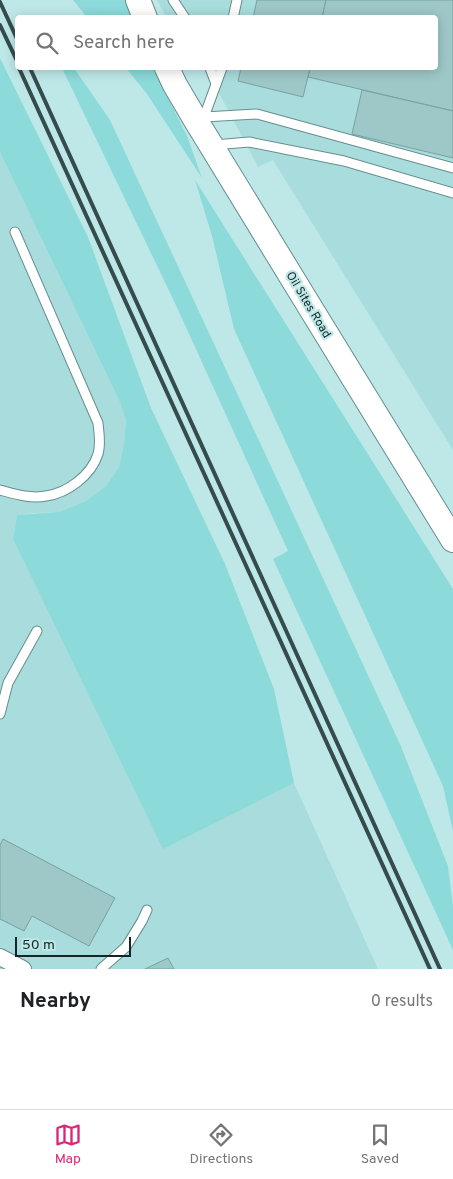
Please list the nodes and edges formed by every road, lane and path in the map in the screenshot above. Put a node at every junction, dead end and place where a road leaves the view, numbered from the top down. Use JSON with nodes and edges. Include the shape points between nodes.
{"nodes":[{"id":1,"x":138,"y":0,"type":"edge"},
{"id":2,"x":173,"y":0,"type":"edge"},
{"id":3,"x":236,"y":0,"type":"edge"},
{"id":4,"x":144,"y":15,"type":"edge"},
{"id":5,"x":183,"y":15,"type":"edge"},
{"id":6,"x":234,"y":15,"type":"edge"},
{"id":7,"x":168,"y":70,"type":"edge"},
{"id":8,"x":211,"y":70,"type":"edge"},
{"id":9,"x":221,"y":70,"type":"edge"},
{"id":10,"x":216,"y":84,"type":"junction"},
{"id":11,"x":200,"y":118,"type":"junction"},
{"id":12,"x":211,"y":145,"type":"junction"},
{"id":13,"x":453,"y":168,"type":"edge"},
{"id":14,"x":453,"y":193,"type":"edge"},
{"id":15,"x":15,"y":232,"type":"dead end"},
{"id":16,"x":0,"y":490,"type":"edge"},
{"id":17,"x":453,"y":540,"type":"edge"},
{"id":18,"x":37,"y":631,"type":"dead end"},
{"id":19,"x":0,"y":714,"type":"edge"},
{"id":20,"x":147,"y":910,"type":"dead end"},
{"id":21,"x":0,"y":957,"type":"edge"},
{"id":22,"x":23,"y":969,"type":"edge"},
{"id":23,"x":101,"y":969,"type":"edge"}],
"edges":[{"from":1,"to":4,"type":"street"},
{"from":2,"to":5,"type":"lane"},
{"from":3,"to":6,"type":"lane"},
{"from":7,"to":11,"type":"street","name":"Oil Sites Road"},
{"from":8,"to":10,"type":"lane"},
{"from":9,"to":10,"type":"lane"},
{"from":10,"to":11,"type":"lane"},
{"from":11,"to":12,"type":"street","name":"Oil Sites Road"},
{"from":11,"to":13,"type":"lane","via":[[257,114]]},
{"from":12,"to":14,"type":"lane","via":[[249,142],[335,159]]},
{"from":12,"to":17,"type":"street","name":"Oil Sites Road"},
{"from":15,"to":16,"type":"lane","via":[[98,423],[99,439],[98,454],[91,469],[62,492],[45,497]]},
{"from":18,"to":19,"type":"lane","via":[[8,683]]},
{"from":20,"to":23,"type":"lane","via":[[126,947]]},
{"from":21,"to":22,"type":"street"}]}
